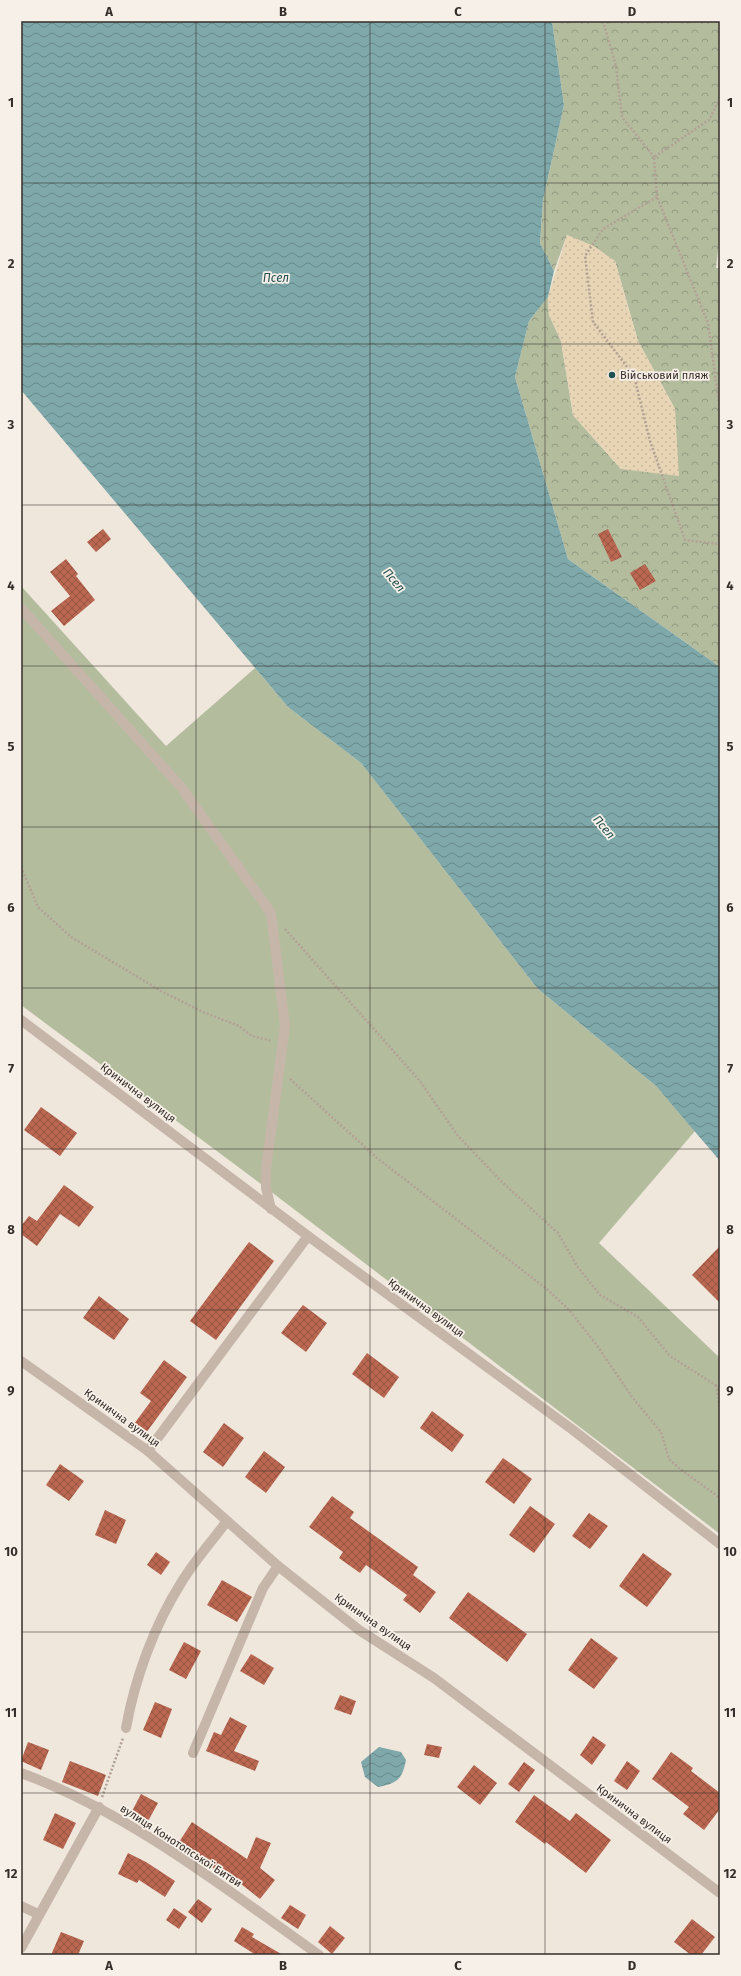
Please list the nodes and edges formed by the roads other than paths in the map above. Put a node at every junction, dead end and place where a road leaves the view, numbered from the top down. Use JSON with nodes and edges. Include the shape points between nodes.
{"nodes":[{"id":1,"x":21,"y":608,"type":"edge"},
{"id":2,"x":21,"y":1020,"type":"edge"},
{"id":3,"x":271,"y":1209,"type":"junction"},
{"id":4,"x":308,"y":1236,"type":"junction"},
{"id":5,"x":21,"y":1360,"type":"edge"},
{"id":6,"x":148,"y":1451,"type":"junction"},
{"id":7,"x":227,"y":1521,"type":"junction"},
{"id":8,"x":720,"y":1544,"type":"edge"},
{"id":9,"x":278,"y":1566,"type":"junction"},
{"id":10,"x":126,"y":1728,"type":"road end"},
{"id":11,"x":193,"y":1753,"type":"dead end"},
{"id":12,"x":21,"y":1773,"type":"edge"},
{"id":13,"x":98,"y":1807,"type":"junction"},
{"id":14,"x":720,"y":1893,"type":"edge"},
{"id":15,"x":21,"y":1906,"type":"edge"},
{"id":16,"x":38,"y":1914,"type":"junction"},
{"id":17,"x":21,"y":1948,"type":"edge"},
{"id":18,"x":319,"y":1955,"type":"edge"}],
"edges":[{"from":1,"to":3,"type":"street","via":[[181,788],[271,913],[285,1026],[266,1169],[266,1188]]},
{"from":2,"to":3,"type":"street","name":"Кринична вулиця"},
{"from":3,"to":4,"type":"street","name":"Кринична вулиця"},
{"from":4,"to":6,"type":"street"},
{"from":4,"to":8,"type":"street","name":"Кринична вулиця","via":[[573,1430]]},
{"from":5,"to":6,"type":"street","name":"Кринична вулиця"},
{"from":6,"to":7,"type":"street","name":"Кринична вулиця"},
{"from":7,"to":9,"type":"street","name":"Кринична вулиця"},
{"from":7,"to":10,"type":"street","via":[[181,1583],[153,1636],[130,1706]]},
{"from":9,"to":11,"type":"street","via":[[263,1588]]},
{"from":9,"to":14,"type":"street","name":"Кринична вулиця","via":[[359,1630],[434,1678]]},
{"from":12,"to":13,"type":"street","name":"вулиця Конотопської Битви","via":[[50,1783]]},
{"from":13,"to":16,"type":"street"},
{"from":13,"to":18,"type":"street","name":"вулиця Конотопської Битви","via":[[180,1858]]},
{"from":15,"to":16,"type":"street"},
{"from":16,"to":17,"type":"street"}]}
